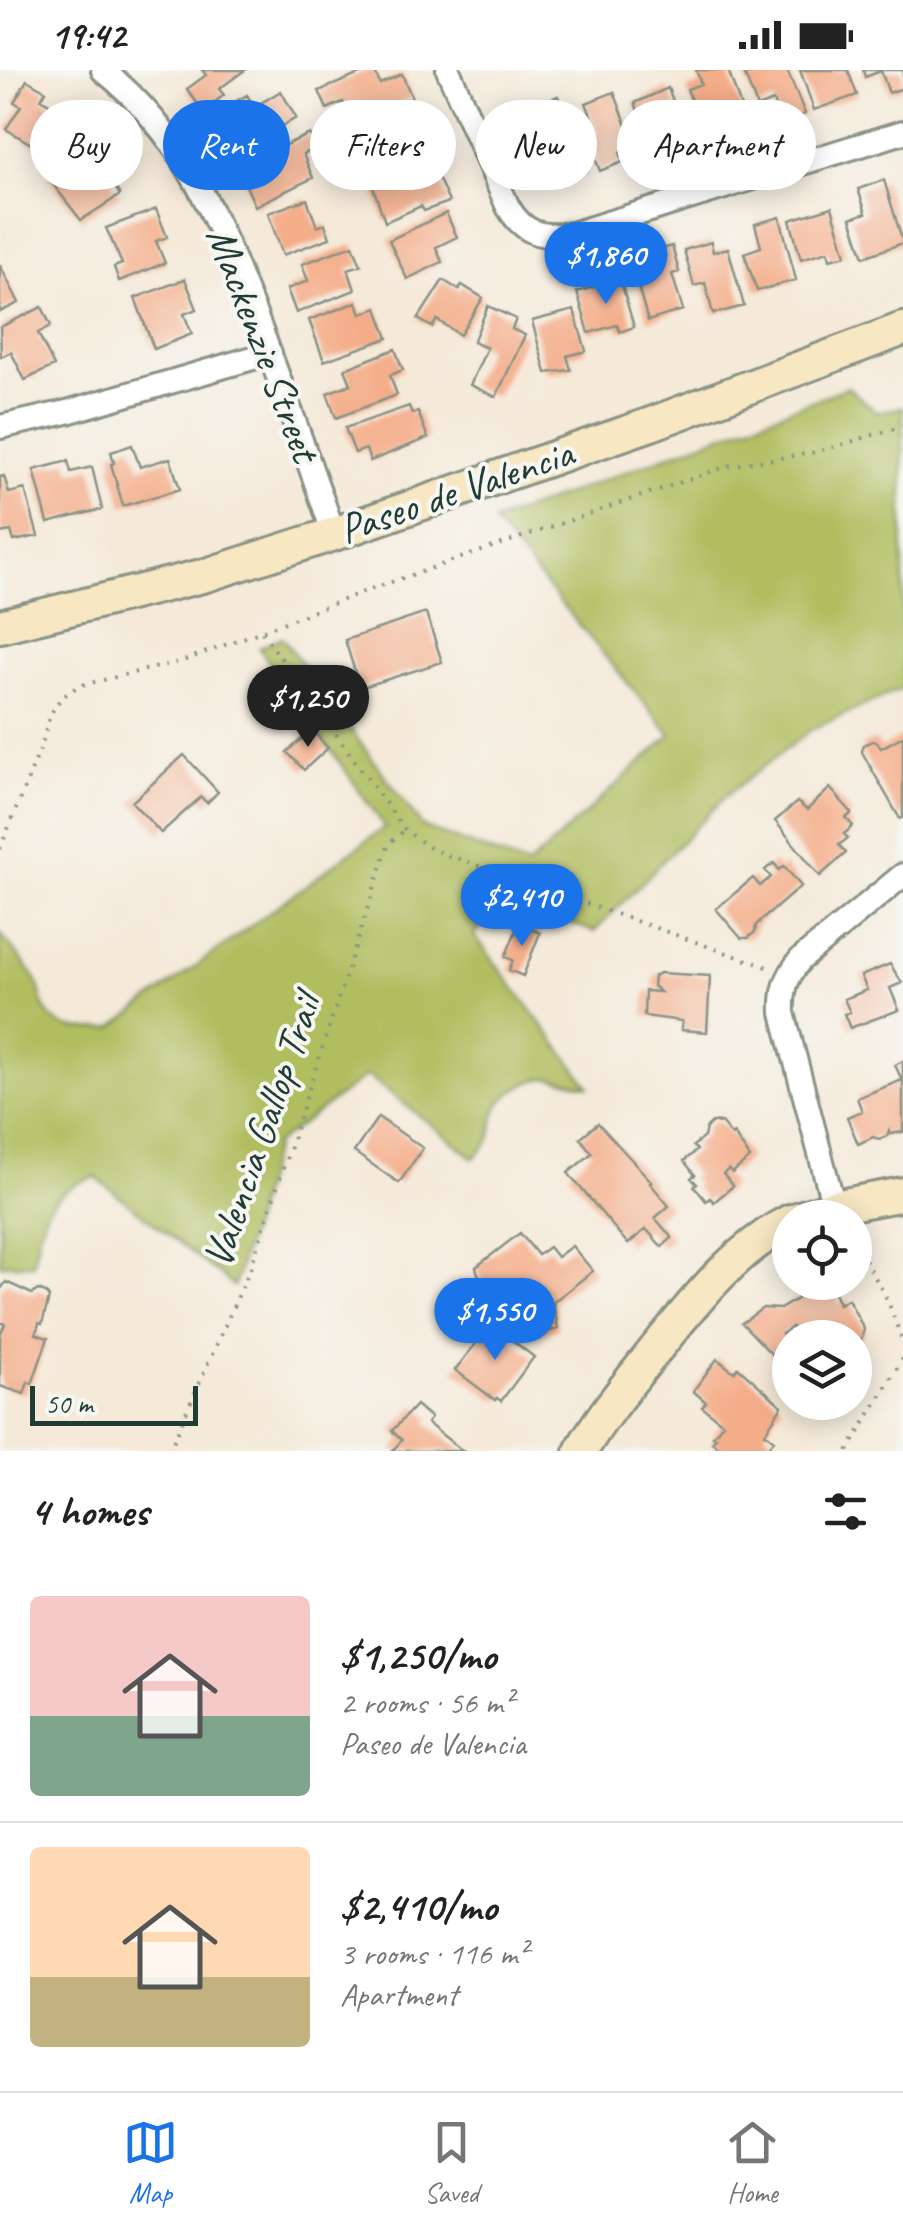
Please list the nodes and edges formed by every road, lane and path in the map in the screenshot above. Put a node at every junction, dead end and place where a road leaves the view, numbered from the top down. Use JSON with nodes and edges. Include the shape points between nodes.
{"nodes":[{"id":1,"x":103,"y":70,"type":"edge"},
{"id":2,"x":448,"y":70,"type":"edge"},
{"id":3,"x":903,"y":132,"type":"edge"},
{"id":4,"x":903,"y":329,"type":"edge"},
{"id":5,"x":270,"y":353,"type":"junction"},
{"id":6,"x":903,"y":426,"type":"edge"},
{"id":7,"x":0,"y":427,"type":"edge"},
{"id":8,"x":334,"y":534,"type":"junction"},
{"id":9,"x":0,"y":626,"type":"edge"},
{"id":10,"x":262,"y":632,"type":"junction"},
{"id":11,"x":405,"y":830,"type":"junction"},
{"id":12,"x":0,"y":849,"type":"edge"},
{"id":13,"x":903,"y":875,"type":"edge"},
{"id":14,"x":787,"y":977,"type":"junction"},
{"id":15,"x":903,"y":1194,"type":"edge"},
{"id":16,"x":832,"y":1200,"type":"edge"},
{"id":17,"x":868,"y":1200,"type":"edge"},
{"id":18,"x":772,"y":1230,"type":"edge"},
{"id":19,"x":872,"y":1272,"type":"edge"},
{"id":20,"x":903,"y":1343,"type":"edge"},
{"id":21,"x":903,"y":1358,"type":"edge"},
{"id":22,"x":169,"y":1451,"type":"edge"},
{"id":23,"x":580,"y":1451,"type":"edge"},
{"id":24,"x":848,"y":1451,"type":"edge"}],
"edges":[{"from":1,"to":5,"type":"street","name":"Mackenzie Street","via":[[181,153],[216,216]]},
{"from":2,"to":3,"type":"street","via":[[508,207],[531,233],[550,237]]},
{"from":4,"to":8,"type":"main road","name":"Paseo de Valencia"},
{"from":5,"to":7,"type":"street"},
{"from":5,"to":8,"type":"street","name":"Mackenzie Street"},
{"from":6,"to":10,"type":"path","via":[[817,452],[728,466]]},
{"from":8,"to":9,"type":"main road","name":"Paseo de Valencia","via":[[206,576]]},
{"from":10,"to":11,"type":"path"},
{"from":10,"to":12,"type":"path","via":[[183,661],[102,678],[61,698]]},
{"from":11,"to":14,"type":"path","via":[[433,850]]},
{"from":11,"to":22,"type":"path","name":"Valencia Gallop Trail","via":[[389,844],[251,1268]]},
{"from":13,"to":14,"type":"street"},
{"from":14,"to":16,"type":"street","via":[[783,1013]]},
{"from":15,"to":17,"type":"main road"},
{"from":18,"to":23,"type":"main road","via":[[715,1276]]},
{"from":19,"to":20,"type":"path"},
{"from":21,"to":24,"type":"path"}]}
